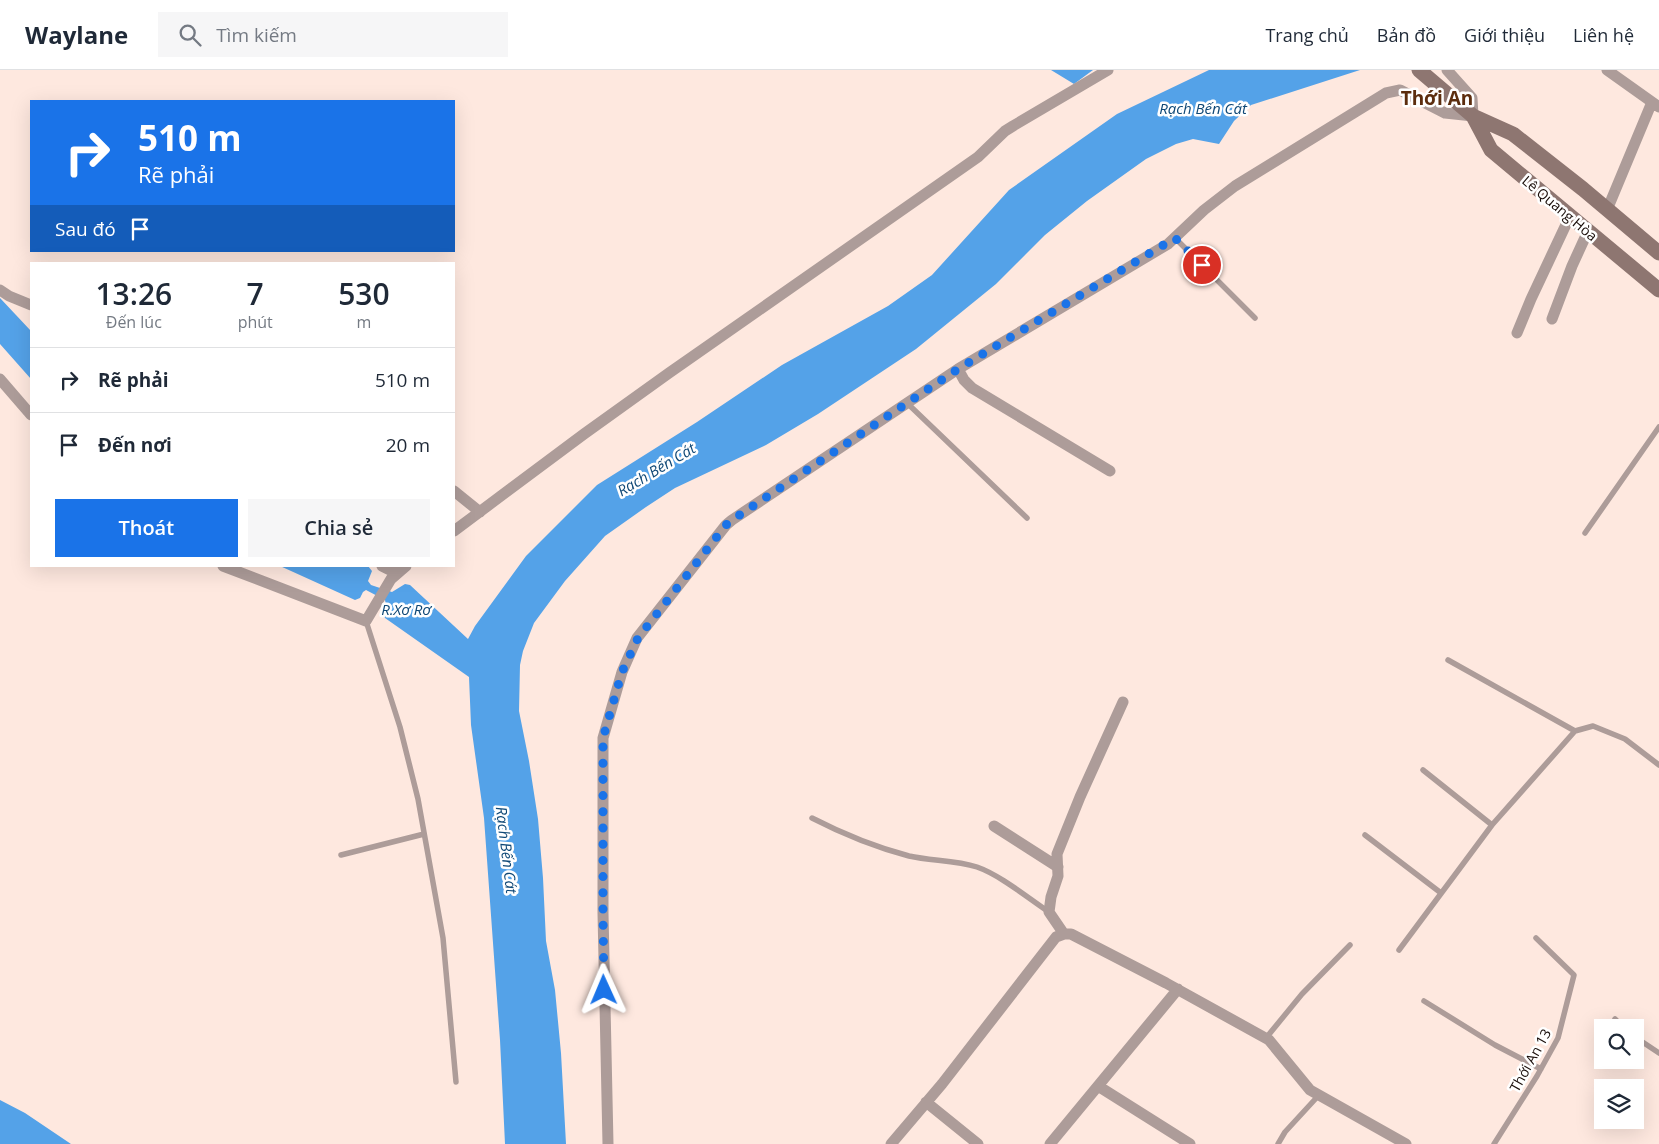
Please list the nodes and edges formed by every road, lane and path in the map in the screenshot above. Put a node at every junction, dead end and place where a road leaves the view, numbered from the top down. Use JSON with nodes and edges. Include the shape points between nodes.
{"nodes":[{"id":1,"x":1108,"y":70,"type":"edge"},
{"id":2,"x":1419,"y":70,"type":"edge"},
{"id":3,"x":1447,"y":70,"type":"edge"},
{"id":4,"x":1607,"y":70,"type":"edge"},
{"id":5,"x":1656,"y":105,"type":"edge"},
{"id":6,"x":1473,"y":116,"type":"junction"},
{"id":7,"x":1607,"y":210,"type":"junction"},
{"id":8,"x":1570,"y":216,"type":"junction"},
{"id":9,"x":1588,"y":231,"type":"junction"},
{"id":10,"x":1175,"y":238,"type":"junction"},
{"id":11,"x":1659,"y":252,"type":"edge"},
{"id":12,"x":0,"y":290,"type":"edge"},
{"id":13,"x":1659,"y":290,"type":"edge"},
{"id":14,"x":30,"y":305,"type":"edge"},
{"id":15,"x":1255,"y":318,"type":"dead end"},
{"id":16,"x":1552,"y":319,"type":"dead end"},
{"id":17,"x":1517,"y":333,"type":"dead end"},
{"id":18,"x":958,"y":369,"type":"junction"},
{"id":19,"x":0,"y":379,"type":"edge"},
{"id":20,"x":907,"y":403,"type":"junction"},
{"id":21,"x":30,"y":414,"type":"edge"},
{"id":22,"x":1659,"y":427,"type":"edge"},
{"id":23,"x":1110,"y":471,"type":"dead end"},
{"id":24,"x":455,"y":492,"type":"edge"},
{"id":25,"x":480,"y":512,"type":"junction"},
{"id":26,"x":1027,"y":518,"type":"dead end"},
{"id":27,"x":455,"y":530,"type":"edge"},
{"id":28,"x":1585,"y":533,"type":"dead end"},
{"id":29,"x":226,"y":567,"type":"edge"},
{"id":30,"x":384,"y":567,"type":"edge"},
{"id":31,"x":398,"y":573,"type":"edge"},
{"id":32,"x":367,"y":619,"type":"junction"},
{"id":33,"x":1448,"y":660,"type":"dead end"},
{"id":34,"x":1123,"y":702,"type":"dead end"},
{"id":35,"x":1575,"y":731,"type":"junction"},
{"id":36,"x":1659,"y":765,"type":"edge"},
{"id":37,"x":1422,"y":770,"type":"dead end"},
{"id":38,"x":812,"y":818,"type":"dead end"},
{"id":39,"x":1492,"y":825,"type":"junction"},
{"id":40,"x":994,"y":826,"type":"dead end"},
{"id":41,"x":424,"y":834,"type":"junction"},
{"id":42,"x":1365,"y":835,"type":"dead end"},
{"id":43,"x":341,"y":855,"type":"dead end"},
{"id":44,"x":1058,"y":867,"type":"junction"},
{"id":45,"x":1441,"y":893,"type":"junction"},
{"id":46,"x":1049,"y":912,"type":"junction"},
{"id":47,"x":1064,"y":934,"type":"junction"},
{"id":48,"x":1536,"y":938,"type":"dead end"},
{"id":49,"x":1350,"y":945,"type":"dead end"},
{"id":50,"x":1398,"y":950,"type":"dead end"},
{"id":51,"x":1178,"y":990,"type":"junction"},
{"id":52,"x":1424,"y":1001,"type":"dead end"},
{"id":53,"x":1266,"y":1038,"type":"junction"},
{"id":54,"x":1644,"y":1043,"type":"edge"},
{"id":55,"x":1659,"y":1053,"type":"edge"},
{"id":56,"x":1541,"y":1069,"type":"junction"},
{"id":57,"x":456,"y":1082,"type":"dead end"},
{"id":58,"x":1098,"y":1086,"type":"junction"},
{"id":59,"x":1319,"y":1095,"type":"junction"},
{"id":60,"x":926,"y":1102,"type":"junction"},
{"id":61,"x":608,"y":1144,"type":"edge"},
{"id":62,"x":891,"y":1144,"type":"edge"},
{"id":63,"x":978,"y":1144,"type":"edge"},
{"id":64,"x":1050,"y":1144,"type":"edge"},
{"id":65,"x":1190,"y":1144,"type":"edge"},
{"id":66,"x":1278,"y":1144,"type":"edge"},
{"id":67,"x":1406,"y":1144,"type":"edge"},
{"id":68,"x":1494,"y":1144,"type":"edge"}],
"edges":[{"from":1,"to":25,"type":"street","via":[[1013,126],[978,157],[668,372]]},
{"from":2,"to":6,"type":"street","name":"Lê Quang Hòa"},
{"from":3,"to":6,"type":"street","via":[[1472,98]]},
{"from":4,"to":5,"type":"street"},
{"from":5,"to":7,"type":"street"},
{"from":6,"to":7,"type":"street","name":"Lê Quang Hòa","via":[[1513,134]]},
{"from":6,"to":8,"type":"street","name":"Lê Quang Hòa","via":[[1491,150]]},
{"from":6,"to":10,"type":"street","via":[[1445,113],[1400,90],[1386,93],[1235,186]]},
{"from":7,"to":11,"type":"street","name":"Lê Quang Hòa"},
{"from":8,"to":9,"type":"street","name":"Lê Quang Hòa"},
{"from":8,"to":17,"type":"street"},
{"from":9,"to":13,"type":"street","name":"Lê Quang Hòa"},
{"from":9,"to":16,"type":"street"},
{"from":10,"to":15,"type":"lane"},
{"from":10,"to":18,"type":"street"},
{"from":12,"to":14,"type":"street"},
{"from":18,"to":20,"type":"street"},
{"from":18,"to":23,"type":"street","via":[[972,388]]},
{"from":19,"to":21,"type":"street"},
{"from":20,"to":26,"type":"lane"},
{"from":20,"to":61,"type":"street","via":[[726,525],[638,638],[622,672],[603,738]]},
{"from":22,"to":28,"type":"lane"},
{"from":24,"to":25,"type":"street"},
{"from":25,"to":27,"type":"street"},
{"from":29,"to":32,"type":"street"},
{"from":30,"to":31,"type":"street"},
{"from":31,"to":32,"type":"street"},
{"from":32,"to":41,"type":"lane","via":[[400,727]]},
{"from":33,"to":35,"type":"lane"},
{"from":34,"to":44,"type":"street","via":[[1057,854]]},
{"from":35,"to":36,"type":"lane","via":[[1593,726],[1626,739]]},
{"from":35,"to":39,"type":"lane"},
{"from":37,"to":39,"type":"lane"},
{"from":38,"to":46,"type":"lane","via":[[842,834],[884,849],[979,868]]},
{"from":39,"to":45,"type":"lane"},
{"from":40,"to":44,"type":"street"},
{"from":41,"to":43,"type":"lane"},
{"from":41,"to":57,"type":"lane","via":[[442,938]]},
{"from":42,"to":45,"type":"lane"},
{"from":44,"to":46,"type":"street"},
{"from":45,"to":50,"type":"lane"},
{"from":46,"to":47,"type":"street"},
{"from":47,"to":51,"type":"street","via":[[1071,934]]},
{"from":47,"to":60,"type":"street","via":[[1056,937]]},
{"from":48,"to":56,"type":"lane","name":"Thới An 13","via":[[1574,975],[1558,1038]]},
{"from":49,"to":53,"type":"lane","via":[[1302,994]]},
{"from":51,"to":53,"type":"street"},
{"from":51,"to":58,"type":"street"},
{"from":52,"to":56,"type":"lane"},
{"from":53,"to":59,"type":"street","via":[[1310,1090]]},
{"from":54,"to":55,"type":"lane"},
{"from":56,"to":68,"type":"lane","name":"Thới An 13"},
{"from":58,"to":64,"type":"street"},
{"from":58,"to":65,"type":"street"},
{"from":59,"to":66,"type":"lane"},
{"from":59,"to":67,"type":"street"},
{"from":60,"to":62,"type":"street"},
{"from":60,"to":63,"type":"street"}]}
